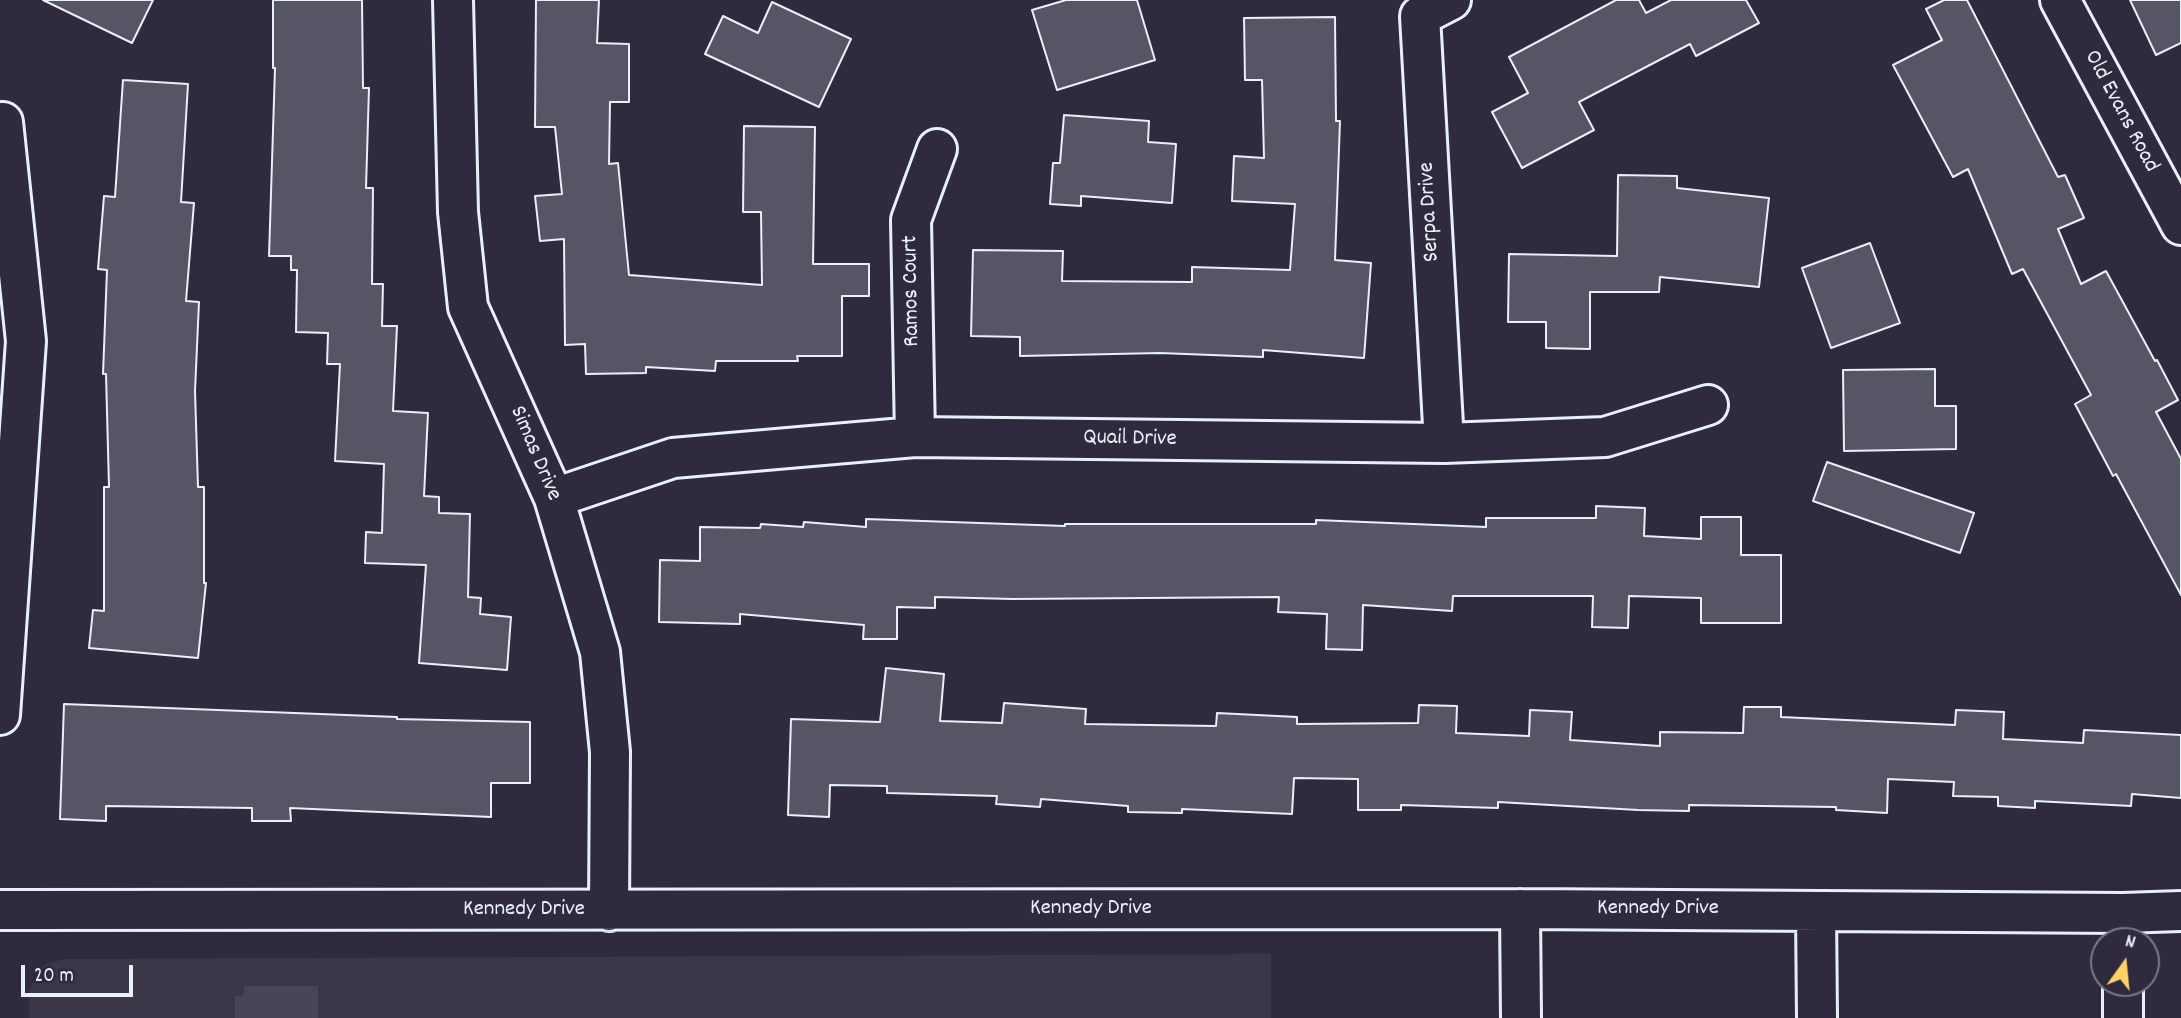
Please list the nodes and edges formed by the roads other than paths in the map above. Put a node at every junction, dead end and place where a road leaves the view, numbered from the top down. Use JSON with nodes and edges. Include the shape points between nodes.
{"nodes":[{"id":1,"x":453,"y":0,"type":"edge"},
{"id":2,"x":1451,"y":0,"type":"edge"},
{"id":3,"x":2060,"y":0,"type":"edge"},
{"id":4,"x":3,"y":122,"type":"dead end"},
{"id":5,"x":937,"y":149,"type":"dead end"},
{"id":6,"x":2181,"y":225,"type":"edge"},
{"id":7,"x":1708,"y":405,"type":"dead end"},
{"id":8,"x":915,"y":437,"type":"junction"},
{"id":9,"x":1444,"y":443,"type":"junction"},
{"id":10,"x":554,"y":498,"type":"junction"},
{"id":11,"x":0,"y":715,"type":"edge"},
{"id":12,"x":1520,"y":909,"type":"junction"},
{"id":13,"x":0,"y":910,"type":"edge"},
{"id":14,"x":608,"y":911,"type":"junction"},
{"id":15,"x":1816,"y":911,"type":"junction"},
{"id":16,"x":2181,"y":911,"type":"edge"},
{"id":17,"x":2123,"y":927,"type":"edge"},
{"id":18,"x":2123,"y":997,"type":"edge"},
{"id":19,"x":1521,"y":1018,"type":"edge"},
{"id":20,"x":1817,"y":1018,"type":"edge"},
{"id":21,"x":2123,"y":1018,"type":"edge"}],
"edges":[{"from":1,"to":10,"type":"street","name":"Simas Drive","via":[[458,212],[468,307]]},
{"from":2,"to":9,"type":"street","name":"Serpa Drive","via":[[1420,16]]},
{"from":3,"to":6,"type":"street","name":"Old Evans Road"},
{"from":4,"to":11,"type":"street","via":[[26,341]]},
{"from":5,"to":8,"type":"street","name":"Ramos Court","via":[[911,220]]},
{"from":7,"to":9,"type":"street","name":"Quail Drive","via":[[1605,437]]},
{"from":8,"to":9,"type":"street","name":"Quail Drive"},
{"from":8,"to":10,"type":"street","name":"Quail Drive","via":[[673,458]]},
{"from":10,"to":14,"type":"street","name":"Simas Drive","via":[[600,652],[610,752]]},
{"from":12,"to":14,"type":"street","name":"Kennedy Drive"},
{"from":12,"to":15,"type":"street","name":"Kennedy Drive"},
{"from":12,"to":19,"type":"street"},
{"from":13,"to":14,"type":"street","name":"Kennedy Drive"},
{"from":15,"to":17,"type":"street","name":"Kennedy Drive"},
{"from":15,"to":20,"type":"street"},
{"from":16,"to":17,"type":"street","name":"Kennedy Drive"},
{"from":18,"to":21,"type":"street"}]}
